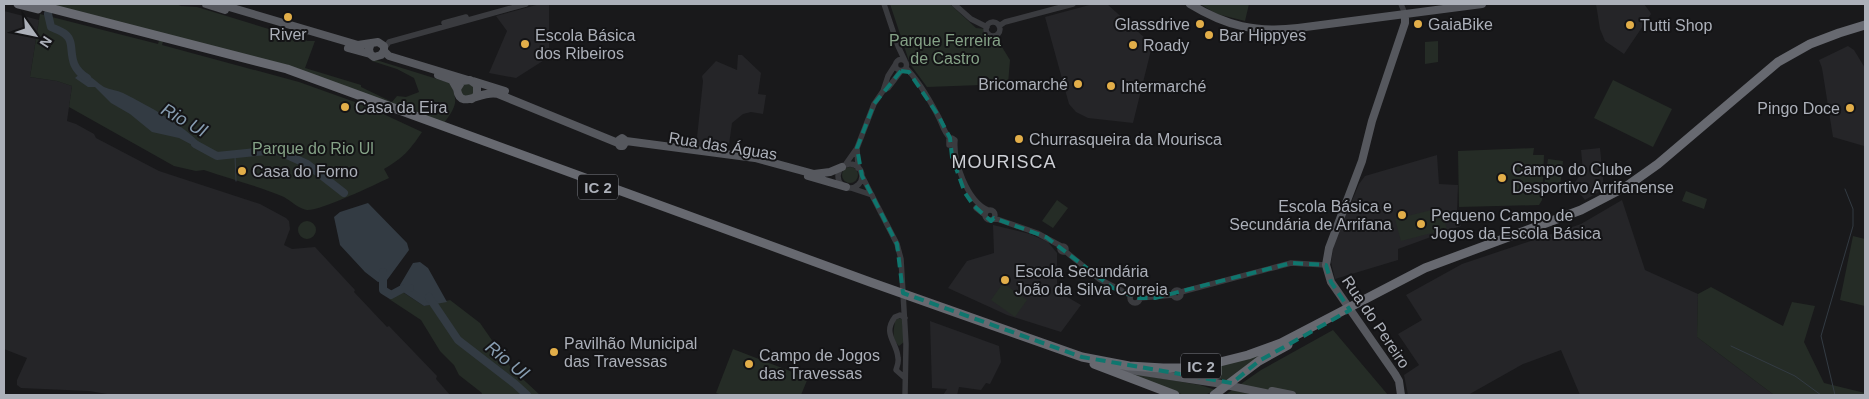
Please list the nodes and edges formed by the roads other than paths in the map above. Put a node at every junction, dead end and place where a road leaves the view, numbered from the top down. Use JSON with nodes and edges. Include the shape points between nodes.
{"nodes":[{"id":1,"x":18,"y":4,"type":"edge"},
{"id":2,"x":34,"y":4,"type":"edge"},
{"id":3,"x":206,"y":4,"type":"edge"},
{"id":4,"x":220,"y":4,"type":"edge"},
{"id":5,"x":514,"y":4,"type":"edge"},
{"id":6,"x":526,"y":4,"type":"edge"},
{"id":7,"x":884,"y":4,"type":"edge"},
{"id":8,"x":954,"y":4,"type":"edge"},
{"id":9,"x":1073,"y":4,"type":"edge"},
{"id":10,"x":1190,"y":4,"type":"edge"},
{"id":11,"x":1401,"y":4,"type":"edge"},
{"id":12,"x":1482,"y":4,"type":"edge"},
{"id":13,"x":1405,"y":14,"type":"junction"},
{"id":14,"x":999,"y":26,"type":"junction"},
{"id":15,"x":1865,"y":26,"type":"edge"},
{"id":16,"x":987,"y":27,"type":"junction"},
{"id":17,"x":375,"y":42,"type":"junction"},
{"id":18,"x":898,"y":46,"type":"junction"},
{"id":19,"x":383,"y":52,"type":"junction"},
{"id":20,"x":370,"y":54,"type":"junction"},
{"id":21,"x":896,"y":63,"type":"junction"},
{"id":22,"x":904,"y":67,"type":"junction"},
{"id":23,"x":470,"y":80,"type":"junction"},
{"id":24,"x":457,"y":89,"type":"junction"},
{"id":25,"x":883,"y":91,"type":"junction"},
{"id":26,"x":472,"y":99,"type":"junction"},
{"id":27,"x":439,"y":126,"type":"junction"},
{"id":28,"x":622,"y":142,"type":"junction"},
{"id":29,"x":857,"y":148,"type":"junction"},
{"id":30,"x":843,"y":166,"type":"junction"},
{"id":31,"x":858,"y":168,"type":"junction"},
{"id":32,"x":862,"y":176,"type":"junction"},
{"id":33,"x":848,"y":187,"type":"junction"},
{"id":34,"x":872,"y":195,"type":"junction"},
{"id":35,"x":1326,"y":265,"type":"junction"},
{"id":36,"x":904,"y":297,"type":"junction"},
{"id":37,"x":894,"y":317,"type":"junction"},
{"id":38,"x":905,"y":318,"type":"junction"},
{"id":39,"x":1024,"y":338,"type":"junction"},
{"id":40,"x":906,"y":344,"type":"junction"},
{"id":41,"x":895,"y":347,"type":"junction"},
{"id":42,"x":1099,"y":365,"type":"junction"},
{"id":43,"x":1129,"y":366,"type":"junction"},
{"id":44,"x":905,"y":378,"type":"junction"},
{"id":45,"x":1222,"y":383,"type":"junction"},
{"id":46,"x":1235,"y":386,"type":"junction"},
{"id":47,"x":905,"y":395,"type":"edge"},
{"id":48,"x":1175,"y":395,"type":"edge"},
{"id":49,"x":1214,"y":395,"type":"edge"},
{"id":50,"x":1275,"y":395,"type":"edge"},
{"id":51,"x":1292,"y":395,"type":"edge"},
{"id":52,"x":1401,"y":395,"type":"edge"}],
"edges":[{"from":1,"to":27,"type":"highway","number":"IC 2","via":[[286,72]]},
{"from":2,"to":27,"type":"highway","number":"IC 2","via":[[287,69]]},
{"from":3,"to":20,"type":"main road"},
{"from":4,"to":17,"type":"main road","via":[[358,46]]},
{"from":5,"to":17,"type":"street"},
{"from":6,"to":19,"type":"street","via":[[389,42]]},
{"from":7,"to":18,"type":"street"},
{"from":8,"to":16,"type":"street","via":[[971,19]]},
{"from":9,"to":14,"type":"street"},
{"from":10,"to":13,"type":"main road","via":[[1234,25],[1269,31]]},
{"from":11,"to":13,"type":"street"},
{"from":12,"to":13,"type":"main road"},
{"from":13,"to":35,"type":"main road","via":[[1362,161],[1331,241]]},
{"from":14,"to":16,"type":"street","via":[[994,23]]},
{"from":14,"to":16,"type":"street","via":[[999,33],[994,36],[988,33]]},
{"from":15,"to":43,"type":"highway","number":"IC 2","via":[[1839,32],[1778,62],[1658,164],[1627,186],[1581,210],[1425,268],[1306,330],[1248,355],[1189,368]]},
{"from":15,"to":49,"type":"highway","number":"IC 2","via":[[1811,47],[1780,65],[1660,166],[1629,188],[1561,222],[1427,270],[1259,362]]},
{"from":17,"to":19,"type":"main road","via":[[382,44]]},
{"from":17,"to":20,"type":"main road","via":[[368,50]]},
{"from":18,"to":21,"type":"street"},
{"from":18,"to":22,"type":"street"},
{"from":19,"to":20,"type":"main road","via":[[374,57]]},
{"from":19,"to":23,"type":"main road","name":"Rua das Águas"},
{"from":19,"to":24,"type":"main road","via":[[446,77]]},
{"from":21,"to":22,"type":"street","via":[[896,68]]},
{"from":21,"to":22,"type":"street","via":[[900,59]]},
{"from":21,"to":25,"type":"street"},
{"from":22,"to":25,"type":"street"},
{"from":22,"to":35,"type":"street","via":[[938,115],[976,204],[986,213],[994,212],[994,218],[1038,233],[1099,279],[1130,295],[1134,303],[1140,298],[1173,295],[1178,298],[1181,292],[1292,263]]},
{"from":23,"to":24,"type":"main road","via":[[460,83]]},
{"from":23,"to":26,"type":"main road","via":[[477,85],[478,92]]},
{"from":23,"to":28,"type":"main road","name":"Rua das Águas","via":[[504,91]]},
{"from":24,"to":26,"type":"main road","via":[[463,100]]},
{"from":25,"to":29,"type":"street","via":[[869,114]]},
{"from":26,"to":28,"type":"main road","name":"Rua das Águas","via":[[484,93],[498,94]]},
{"from":27,"to":36,"type":"highway","number":"IC 2"},
{"from":28,"to":30,"type":"main road","name":"Rua das Águas","via":[[754,158],[814,174]]},
{"from":28,"to":33,"type":"main road","name":"Rua das Águas","via":[[753,162]]},
{"from":29,"to":30,"type":"street"},
{"from":29,"to":31,"type":"street"},
{"from":30,"to":31,"type":"street","via":[[852,164]]},
{"from":30,"to":33,"type":"street","via":[[838,178]]},
{"from":31,"to":32,"type":"street"},
{"from":32,"to":33,"type":"street","via":[[857,185]]},
{"from":32,"to":34,"type":"street"},
{"from":33,"to":34,"type":"street"},
{"from":34,"to":36,"type":"street","via":[[897,244]]},
{"from":35,"to":52,"type":"main road","name":"Rua do Pereiro","via":[[1331,282],[1395,374]]},
{"from":36,"to":37,"type":"street"},
{"from":36,"to":38,"type":"street"},
{"from":36,"to":39,"type":"highway","number":"IC 2"},
{"from":37,"to":38,"type":"street","via":[[900,315]]},
{"from":37,"to":41,"type":"street","via":[[890,338]]},
{"from":38,"to":40,"type":"street"},
{"from":39,"to":42,"type":"highway","number":"IC 2"},
{"from":39,"to":43,"type":"highway","number":"IC 2","via":[[1082,357]]},
{"from":40,"to":41,"type":"street","via":[[901,348]]},
{"from":40,"to":44,"type":"street"},
{"from":41,"to":44,"type":"street","via":[[896,370]]},
{"from":42,"to":45,"type":"main road"},
{"from":42,"to":48,"type":"highway","number":"IC 2"},
{"from":43,"to":45,"type":"main road"},
{"from":44,"to":47,"type":"street"},
{"from":45,"to":46,"type":"main road"},
{"from":46,"to":50,"type":"main road"},
{"from":46,"to":51,"type":"main road"}]}
